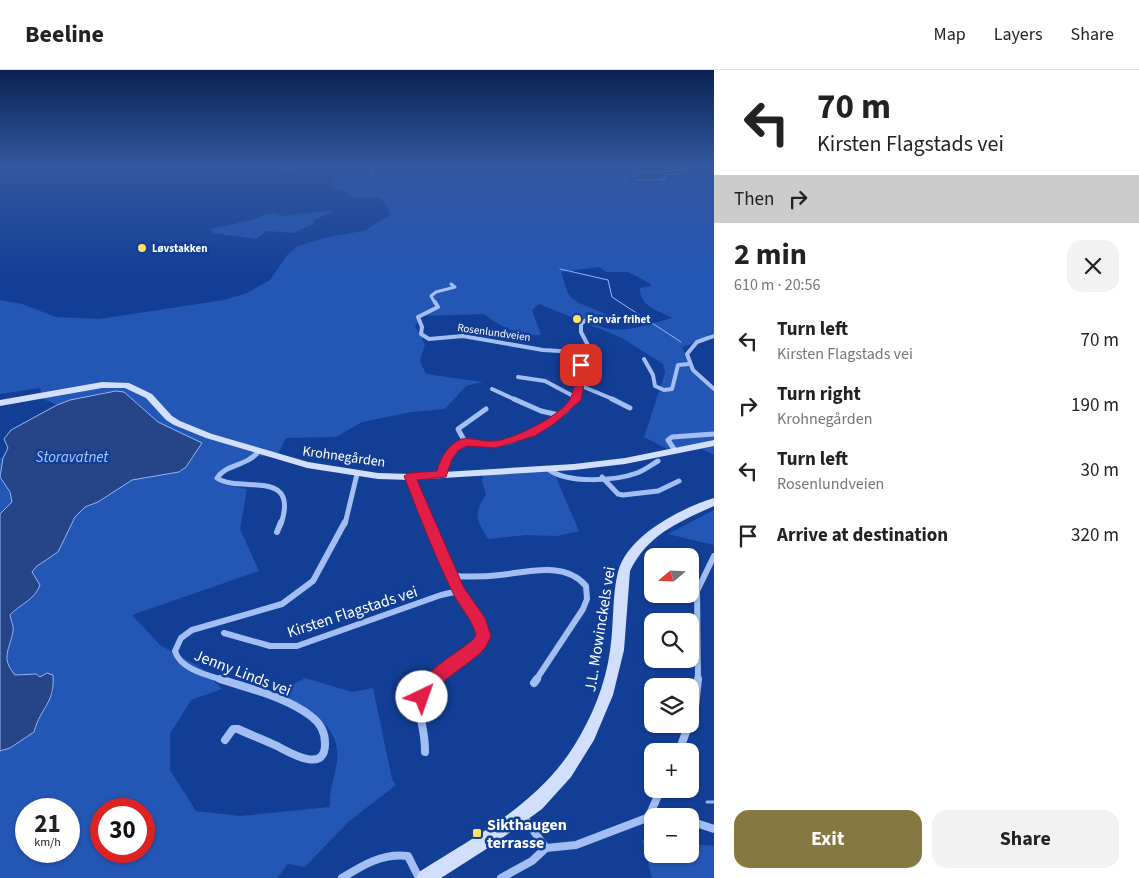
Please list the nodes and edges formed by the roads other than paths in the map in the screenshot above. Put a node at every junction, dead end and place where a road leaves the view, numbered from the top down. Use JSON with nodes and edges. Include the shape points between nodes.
{"nodes":[{"id":1,"x":451,"y":284,"type":"dead end"},
{"id":2,"x":586,"y":320,"type":"dead end"},
{"id":3,"x":714,"y":336,"type":"edge"},
{"id":4,"x":592,"y":354,"type":"junction"},
{"id":5,"x":644,"y":360,"type":"dead end"},
{"id":6,"x":689,"y":364,"type":"junction"},
{"id":7,"x":518,"y":378,"type":"dead end"},
{"id":8,"x":579,"y":385,"type":"junction"},
{"id":9,"x":492,"y":389,"type":"dead end"},
{"id":10,"x":714,"y":389,"type":"edge"},
{"id":11,"x":577,"y":398,"type":"junction"},
{"id":12,"x":0,"y":403,"type":"edge"},
{"id":13,"x":630,"y":408,"type":"dead end"},
{"id":14,"x":486,"y":409,"type":"dead end"},
{"id":15,"x":559,"y":416,"type":"junction"},
{"id":16,"x":714,"y":434,"type":"edge"},
{"id":17,"x":465,"y":442,"type":"junction"},
{"id":18,"x":714,"y":442,"type":"edge"},
{"id":19,"x":674,"y":449,"type":"junction"},
{"id":20,"x":258,"y":452,"type":"junction"},
{"id":21,"x":658,"y":461,"type":"dead end"},
{"id":22,"x":548,"y":469,"type":"junction"},
{"id":23,"x":356,"y":474,"type":"junction"},
{"id":24,"x":442,"y":474,"type":"junction"},
{"id":25,"x":410,"y":476,"type":"junction"},
{"id":26,"x":602,"y":477,"type":"junction"},
{"id":27,"x":679,"y":481,"type":"dead end"},
{"id":28,"x":714,"y":502,"type":"edge"},
{"id":29,"x":277,"y":532,"type":"dead end"},
{"id":30,"x":714,"y":556,"type":"edge"},
{"id":31,"x":453,"y":576,"type":"junction"},
{"id":32,"x":459,"y":591,"type":"junction"},
{"id":33,"x":224,"y":633,"type":"dead end"},
{"id":34,"x":698,"y":678,"type":"edge"},
{"id":35,"x":534,"y":683,"type":"dead end"},
{"id":36,"x":225,"y":740,"type":"dead end"},
{"id":37,"x":425,"y":752,"type":"dead end"},
{"id":38,"x":522,"y":816,"type":"junction"},
{"id":39,"x":644,"y":819,"type":"edge"},
{"id":40,"x":699,"y":824,"type":"edge"},
{"id":41,"x":714,"y":829,"type":"edge"},
{"id":42,"x":546,"y":848,"type":"junction"},
{"id":43,"x":342,"y":878,"type":"edge"},
{"id":44,"x":419,"y":878,"type":"edge"},
{"id":45,"x":425,"y":878,"type":"edge"},
{"id":46,"x":502,"y":878,"type":"edge"}],
"edges":[{"from":1,"to":4,"type":"street","name":"Rosenlundveien","via":[[455,287],[431,296],[438,307],[418,317],[422,334],[429,339],[463,336],[543,350]]},
{"from":2,"to":4,"type":"street","via":[[580,329]]},
{"from":3,"to":6,"type":"street","via":[[692,346],[687,354]]},
{"from":4,"to":8,"type":"street","via":[[577,371]]},
{"from":5,"to":6,"type":"street","via":[[655,386],[664,390],[672,389],[678,365]]},
{"from":6,"to":10,"type":"street"},
{"from":7,"to":11,"type":"street","via":[[545,381]]},
{"from":8,"to":11,"type":"street"},
{"from":8,"to":13,"type":"street"},
{"from":9,"to":15,"type":"street","via":[[530,408]]},
{"from":11,"to":15,"type":"street"},
{"from":12,"to":20,"type":"main road","name":"Krohnegården","via":[[102,385],[126,385],[149,396],[177,423]]},
{"from":14,"to":17,"type":"street","via":[[458,429]]},
{"from":15,"to":17,"type":"street","via":[[531,433],[499,444]]},
{"from":16,"to":19,"type":"street","via":[[672,437],[668,440]]},
{"from":17,"to":24,"type":"street","via":[[447,458]]},
{"from":18,"to":19,"type":"main road","name":"Krohnegården"},
{"from":19,"to":22,"type":"main road","name":"Krohnegården","via":[[609,464]]},
{"from":20,"to":23,"type":"main road","name":"Krohnegården","via":[[307,466]]},
{"from":20,"to":29,"type":"street","via":[[252,460],[221,472],[218,478],[225,484],[260,484],[277,489],[282,497],[284,513]]},
{"from":21,"to":26,"type":"street","name":"Krohnegården","via":[[635,473]]},
{"from":22,"to":24,"type":"main road","name":"Krohnegården"},
{"from":22,"to":26,"type":"street","name":"Krohnegården","via":[[556,476],[570,479]]},
{"from":23,"to":25,"type":"main road","name":"Krohnegården"},
{"from":23,"to":36,"type":"street","name":"Jenny Linds vei","via":[[343,529],[313,581],[282,604],[192,630],[180,638],[175,651],[178,660],[200,673],[227,680],[312,716],[325,736],[325,748],[316,759],[299,759],[238,729],[233,729]]},
{"from":24,"to":25,"type":"main road","name":"Krohnegården"},
{"from":25,"to":31,"type":"street"},
{"from":26,"to":27,"type":"street","via":[[623,495],[658,491]]},
{"from":28,"to":38,"type":"main road","name":"J.L. Mowinckels vei","via":[[654,532],[630,555],[624,571],[613,675],[602,710],[583,746],[559,779]]},
{"from":30,"to":34,"type":"street","via":[[697,591]]},
{"from":31,"to":32,"type":"street"},
{"from":31,"to":35,"type":"street","via":[[494,576],[548,570],[583,580],[588,593],[585,605]]},
{"from":32,"to":33,"type":"street","name":"Kirsten Flagstads vei","via":[[297,646],[270,646]]},
{"from":32,"to":37,"type":"street","via":[[480,623],[484,636],[479,644],[424,690],[419,708]]},
{"from":38,"to":42,"type":"street"},
{"from":38,"to":45,"type":"main road","name":"J.L. Mowinckels vei"},
{"from":39,"to":42,"type":"street","via":[[576,844]]},
{"from":40,"to":41,"type":"street"},
{"from":42,"to":46,"type":"street","via":[[532,861]]},
{"from":43,"to":44,"type":"street","via":[[367,863],[397,854],[408,856]]}]}
